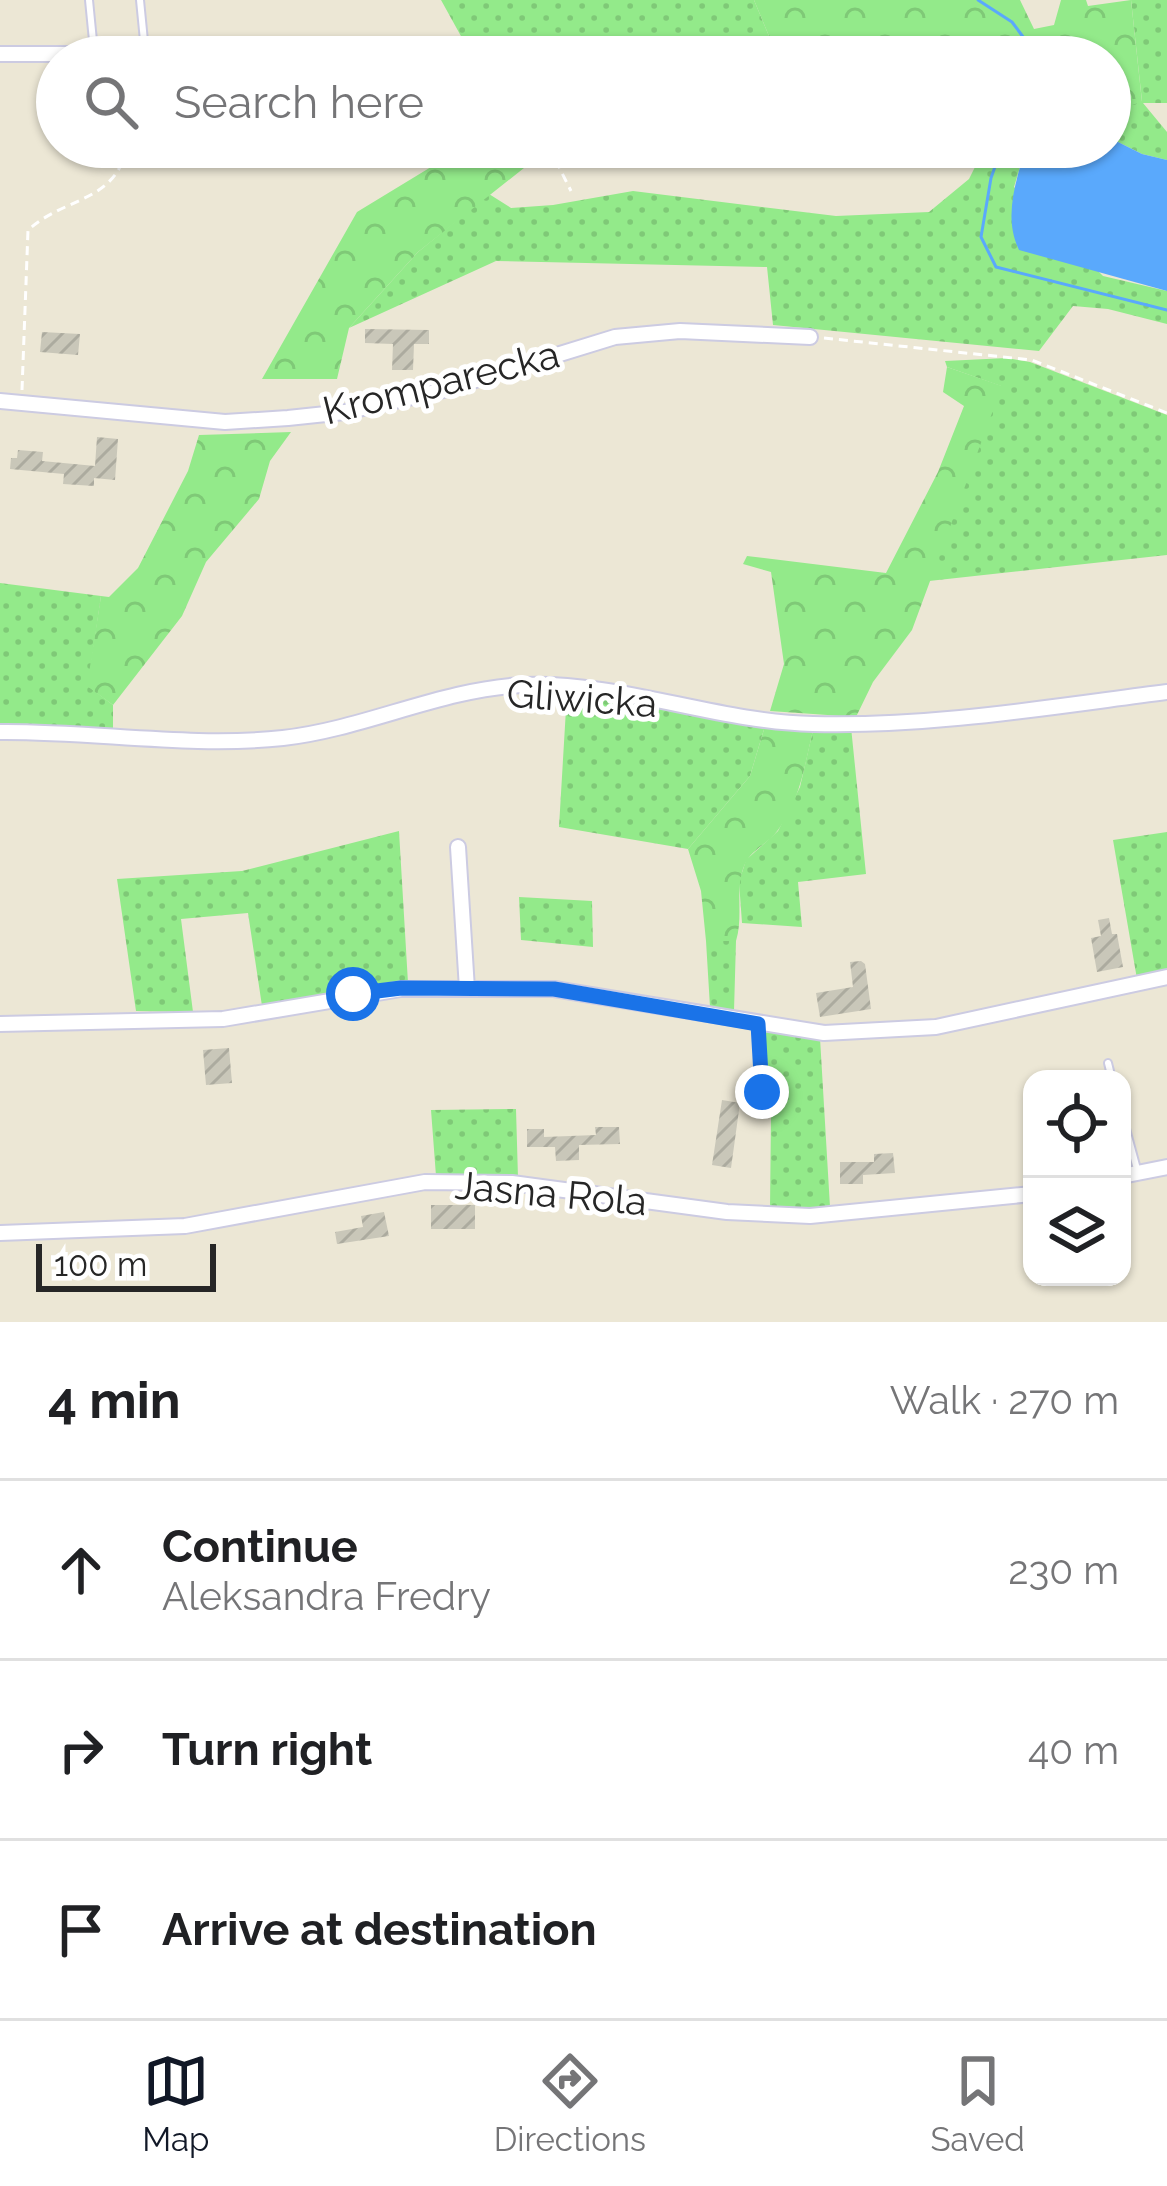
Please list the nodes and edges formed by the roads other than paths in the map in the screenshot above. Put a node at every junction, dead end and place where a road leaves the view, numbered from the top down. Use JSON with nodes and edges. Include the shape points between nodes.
{"nodes":[{"id":1,"x":89,"y":0,"type":"edge"},
{"id":2,"x":140,"y":0,"type":"edge"},
{"id":3,"x":92,"y":36,"type":"edge"},
{"id":4,"x":143,"y":36,"type":"edge"},
{"id":5,"x":0,"y":54,"type":"edge"},
{"id":6,"x":36,"y":54,"type":"edge"},
{"id":7,"x":810,"y":337,"type":"road end"},
{"id":8,"x":0,"y":400,"type":"edge"},
{"id":9,"x":1167,"y":692,"type":"edge"},
{"id":10,"x":0,"y":732,"type":"edge"},
{"id":11,"x":458,"y":847,"type":"dead end"},
{"id":12,"x":1167,"y":977,"type":"edge"},
{"id":13,"x":467,"y":989,"type":"junction"},
{"id":14,"x":0,"y":1024,"type":"edge"},
{"id":15,"x":1108,"y":1063,"type":"dead end"},
{"id":16,"x":1110,"y":1070,"type":"edge"},
{"id":17,"x":1167,"y":1167,"type":"edge"},
{"id":18,"x":1131,"y":1174,"type":"edge"},
{"id":19,"x":1023,"y":1195,"type":"edge"},
{"id":20,"x":0,"y":1233,"type":"edge"}],
"edges":[{"from":1,"to":3,"type":"lane"},
{"from":2,"to":4,"type":"lane"},
{"from":5,"to":6,"type":"street"},
{"from":7,"to":8,"type":"street","name":"Kromparecka","via":[[615,337],[440,391],[288,418],[225,422]]},
{"from":9,"to":10,"type":"street","name":"Gliwicka","via":[[994,715],[813,724],[524,685],[282,738]]},
{"from":11,"to":13,"type":"street"},
{"from":12,"to":13,"type":"street","via":[[936,1027],[824,1034],[593,994]]},
{"from":13,"to":14,"type":"street","via":[[401,988],[223,1018]]},
{"from":15,"to":16,"type":"lane"},
{"from":17,"to":18,"type":"street"},
{"from":19,"to":20,"type":"street","name":"Jasna Rola","via":[[810,1216],[512,1183],[425,1182],[185,1226]]}]}
